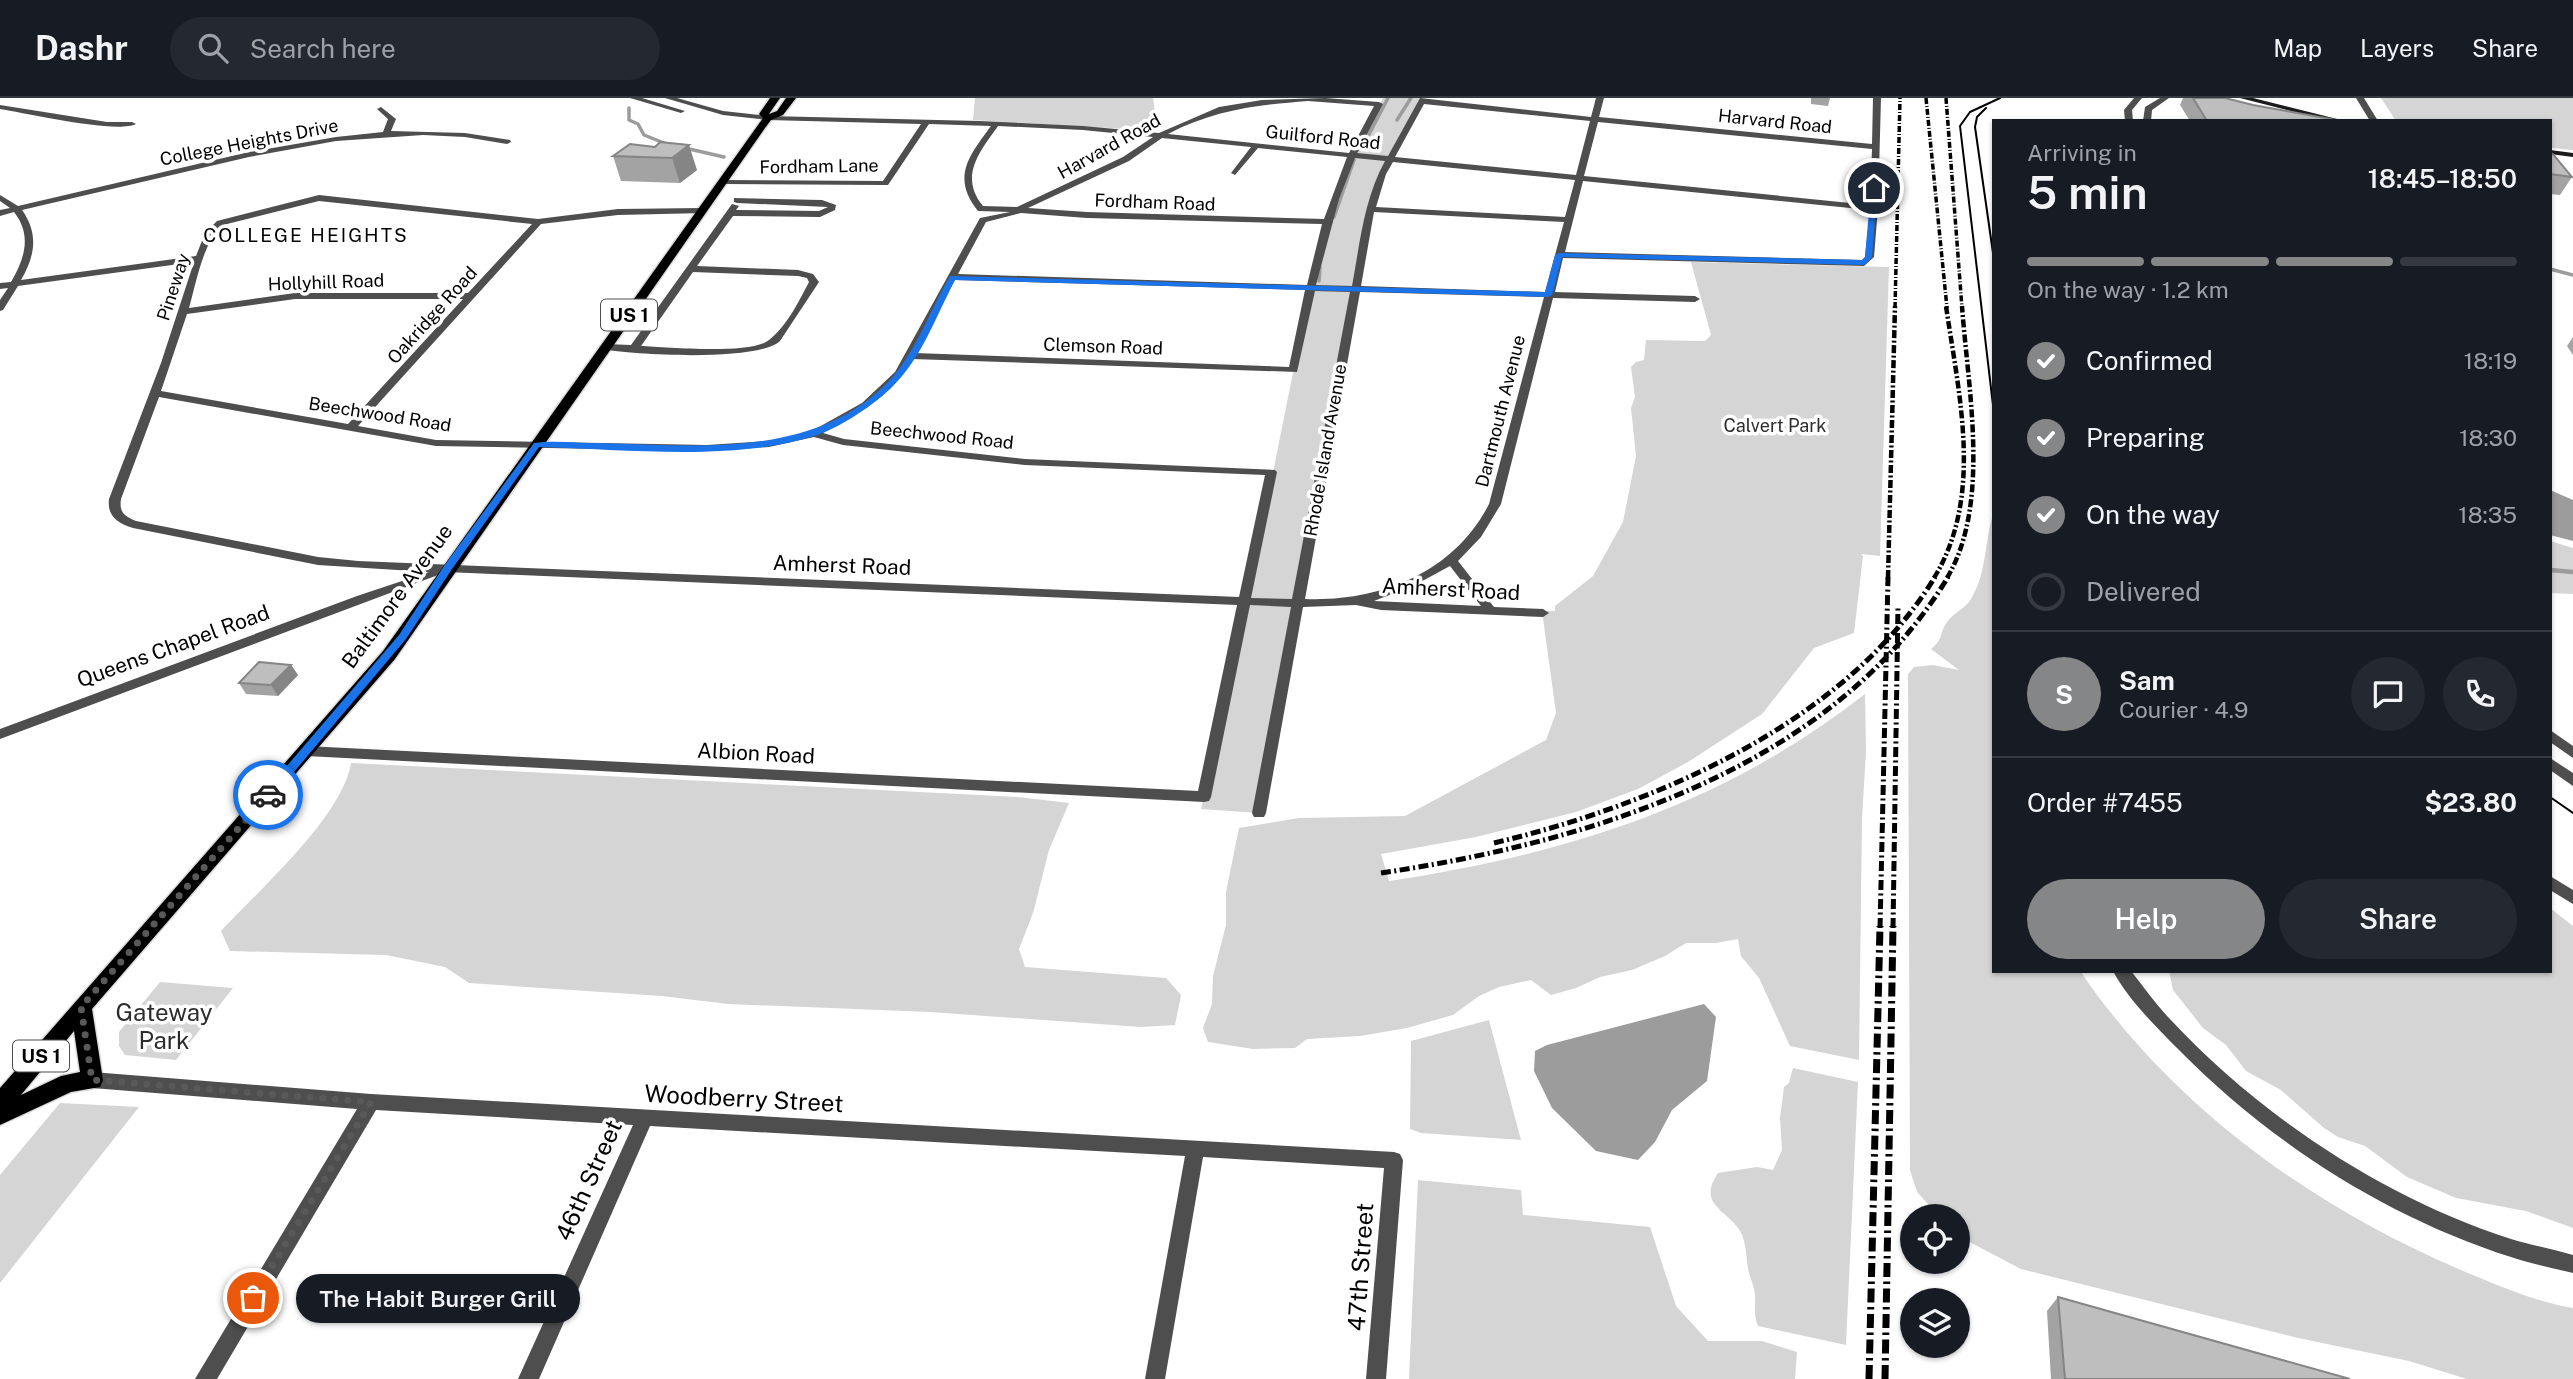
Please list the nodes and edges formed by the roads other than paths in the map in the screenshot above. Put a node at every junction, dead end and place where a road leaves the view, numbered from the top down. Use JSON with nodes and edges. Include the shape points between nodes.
{"nodes":[{"id":1,"x":634,"y":98,"type":"edge"},
{"id":2,"x":668,"y":98,"type":"edge"},
{"id":3,"x":775,"y":98,"type":"edge"},
{"id":4,"x":791,"y":98,"type":"edge"},
{"id":5,"x":1600,"y":98,"type":"edge"},
{"id":6,"x":1877,"y":98,"type":"edge"},
{"id":7,"x":2138,"y":98,"type":"edge"},
{"id":8,"x":2165,"y":98,"type":"edge"},
{"id":9,"x":2244,"y":98,"type":"edge"},
{"id":10,"x":2360,"y":98,"type":"edge"},
{"id":11,"x":1423,"y":100,"type":"edge"},
{"id":12,"x":2236,"y":105,"type":"edge"},
{"id":13,"x":0,"y":107,"type":"edge"},
{"id":14,"x":381,"y":109,"type":"dead end"},
{"id":15,"x":768,"y":118,"type":"junction"},
{"id":16,"x":1595,"y":119,"type":"junction"},
{"id":17,"x":2129,"y":119,"type":"edge"},
{"id":18,"x":2147,"y":119,"type":"edge"},
{"id":19,"x":2291,"y":119,"type":"edge"},
{"id":20,"x":2333,"y":119,"type":"edge"},
{"id":21,"x":2373,"y":119,"type":"edge"},
{"id":22,"x":927,"y":121,"type":"junction"},
{"id":23,"x":132,"y":124,"type":"dead end"},
{"id":24,"x":996,"y":124,"type":"junction"},
{"id":25,"x":386,"y":134,"type":"junction"},
{"id":26,"x":1163,"y":135,"type":"junction"},
{"id":27,"x":507,"y":142,"type":"dead end"},
{"id":28,"x":1256,"y":146,"type":"junction"},
{"id":29,"x":1874,"y":147,"type":"junction"},
{"id":30,"x":2552,"y":152,"type":"edge"},
{"id":31,"x":1350,"y":155,"type":"junction"},
{"id":32,"x":2573,"y":155,"type":"edge"},
{"id":33,"x":1390,"y":159,"type":"junction"},
{"id":34,"x":2552,"y":159,"type":"edge"},
{"id":35,"x":2573,"y":161,"type":"edge"},
{"id":36,"x":1235,"y":173,"type":"dead end"},
{"id":37,"x":1581,"y":178,"type":"junction"},
{"id":38,"x":723,"y":182,"type":"junction"},
{"id":39,"x":746,"y":183,"type":"junction"},
{"id":40,"x":0,"y":198,"type":"edge"},
{"id":41,"x":737,"y":200,"type":"junction"},
{"id":42,"x":1874,"y":208,"type":"junction"},
{"id":43,"x":16,"y":209,"type":"junction"},
{"id":44,"x":1370,"y":209,"type":"junction"},
{"id":45,"x":1019,"y":210,"type":"junction"},
{"id":46,"x":702,"y":211,"type":"junction"},
{"id":47,"x":0,"y":213,"type":"edge"},
{"id":48,"x":730,"y":213,"type":"junction"},
{"id":49,"x":982,"y":214,"type":"junction"},
{"id":50,"x":1568,"y":220,"type":"junction"},
{"id":51,"x":538,"y":222,"type":"junction"},
{"id":52,"x":1328,"y":222,"type":"junction"},
{"id":53,"x":1559,"y":255,"type":"junction"},
{"id":54,"x":200,"y":258,"type":"junction"},
{"id":55,"x":690,"y":269,"type":"junction"},
{"id":56,"x":952,"y":277,"type":"junction"},
{"id":57,"x":13,"y":285,"type":"junction"},
{"id":58,"x":0,"y":286,"type":"edge"},
{"id":59,"x":1311,"y":288,"type":"junction"},
{"id":60,"x":1353,"y":289,"type":"junction"},
{"id":61,"x":1548,"y":295,"type":"junction"},
{"id":62,"x":471,"y":296,"type":"junction"},
{"id":63,"x":1695,"y":299,"type":"dead end"},
{"id":64,"x":0,"y":308,"type":"edge"},
{"id":65,"x":184,"y":312,"type":"junction"},
{"id":66,"x":606,"y":347,"type":"junction"},
{"id":67,"x":634,"y":348,"type":"junction"},
{"id":68,"x":911,"y":356,"type":"junction"},
{"id":69,"x":154,"y":393,"type":"junction"},
{"id":70,"x":349,"y":429,"type":"junction"},
{"id":71,"x":814,"y":434,"type":"junction"},
{"id":72,"x":537,"y":445,"type":"junction"},
{"id":73,"x":1452,"y":561,"type":"junction"},
{"id":74,"x":405,"y":567,"type":"junction"},
{"id":75,"x":443,"y":568,"type":"junction"},
{"id":76,"x":361,"y":598,"type":"junction"},
{"id":77,"x":1245,"y":601,"type":"junction"},
{"id":78,"x":1358,"y":601,"type":"junction"},
{"id":79,"x":1296,"y":602,"type":"junction"},
{"id":80,"x":1491,"y":611,"type":"junction"},
{"id":81,"x":1543,"y":613,"type":"dead end"},
{"id":82,"x":0,"y":734,"type":"edge"},
{"id":83,"x":2552,"y":737,"type":"edge"},
{"id":84,"x":306,"y":751,"type":"junction"},
{"id":85,"x":2573,"y":753,"type":"edge"},
{"id":86,"x":2552,"y":764,"type":"edge"},
{"id":87,"x":2573,"y":780,"type":"edge"},
{"id":88,"x":1259,"y":813,"type":"dead end"},
{"id":89,"x":2552,"y":882,"type":"edge"},
{"id":90,"x":2573,"y":898,"type":"edge"},
{"id":91,"x":2123,"y":973,"type":"edge"},
{"id":92,"x":81,"y":1007,"type":"junction"},
{"id":93,"x":92,"y":1080,"type":"junction"},
{"id":94,"x":371,"y":1102,"type":"junction"},
{"id":95,"x":0,"y":1104,"type":"edge"},
{"id":96,"x":0,"y":1115,"type":"edge"},
{"id":97,"x":645,"y":1117,"type":"junction"},
{"id":98,"x":1195,"y":1149,"type":"junction"},
{"id":99,"x":1394,"y":1160,"type":"joint"},
{"id":100,"x":2573,"y":1264,"type":"edge"},
{"id":101,"x":205,"y":1379,"type":"edge"},
{"id":102,"x":528,"y":1379,"type":"edge"},
{"id":103,"x":1155,"y":1379,"type":"edge"},
{"id":104,"x":1376,"y":1379,"type":"edge"}],
"edges":[{"from":1,"to":15,"type":"street","via":[[718,120]]},
{"from":2,"to":15,"type":"street","via":[[723,113]]},
{"from":3,"to":15,"type":"main road","name":"Baltimore Avenue","number":"US 1","via":[[764,114]]},
{"from":4,"to":15,"type":"main road","name":"Baltimore Avenue","number":"US 1","via":[[780,113]]},
{"from":5,"to":16,"type":"street","name":"Dartmouth Avenue"},
{"from":6,"to":29,"type":"street"},
{"from":7,"to":17,"type":"street","via":[[2128,110]]},
{"from":8,"to":18,"type":"street","via":[[2148,109]]},
{"from":9,"to":20,"type":"main road"},
{"from":10,"to":21,"type":"street"},
{"from":11,"to":16,"type":"street","name":"Harvard Road"},
{"from":11,"to":33,"type":"street","name":"Rhode Island Avenue"},
{"from":12,"to":19,"type":"main road"},
{"from":13,"to":23,"type":"street"},
{"from":14,"to":25,"type":"street","via":[[392,119]]},
{"from":15,"to":22,"type":"street","name":"Guilford Road"},
{"from":15,"to":38,"type":"main road","name":"Baltimore Avenue","number":"US 1"},
{"from":16,"to":29,"type":"street","name":"Harvard Road"},
{"from":16,"to":37,"type":"street","name":"Dartmouth Avenue"},
{"from":22,"to":24,"type":"street","name":"Guilford Road"},
{"from":22,"to":39,"type":"street","name":"Fordham Lane","via":[[885,183]]},
{"from":24,"to":26,"type":"street","name":"Guilford Road"},
{"from":24,"to":49,"type":"street","via":[[966,176],[970,196]]},
{"from":25,"to":27,"type":"street","name":"College Heights Drive"},
{"from":25,"to":43,"type":"street","name":"College Heights Drive","via":[[262,151]]},
{"from":26,"to":28,"type":"street","name":"Guilford Road"},
{"from":26,"to":31,"type":"street","name":"Harvard Road","via":[[1207,114],[1262,102],[1308,99],[1379,104]]},
{"from":26,"to":45,"type":"street","name":"Harvard Road","via":[[1101,172]]},
{"from":28,"to":31,"type":"street","name":"Guilford Road"},
{"from":28,"to":36,"type":"street"},
{"from":29,"to":42,"type":"street"},
{"from":30,"to":32,"type":"main road"},
{"from":31,"to":33,"type":"street","name":"Guilford Road"},
{"from":31,"to":52,"type":"street"},
{"from":33,"to":37,"type":"street","name":"Guilford Road"},
{"from":33,"to":44,"type":"street","name":"Rhode Island Avenue"},
{"from":34,"to":35,"type":"main road"},
{"from":37,"to":42,"type":"street","name":"Guilford Road"},
{"from":37,"to":50,"type":"street","name":"Dartmouth Avenue"},
{"from":38,"to":39,"type":"street","name":"Fordham Lane"},
{"from":38,"to":46,"type":"main road","name":"Baltimore Avenue","number":"US 1"},
{"from":39,"to":41,"type":"street"},
{"from":40,"to":43,"type":"street"},
{"from":41,"to":48,"type":"street"},
{"from":41,"to":48,"type":"street","via":[[822,203],[832,208],[820,214]]},
{"from":42,"to":53,"type":"street","via":[[1867,260],[1849,264]]},
{"from":43,"to":47,"type":"street","name":"College Heights Drive"},
{"from":43,"to":57,"type":"street","via":[[32,237]]},
{"from":44,"to":50,"type":"street"},
{"from":44,"to":60,"type":"street","name":"Rhode Island Avenue"},
{"from":45,"to":49,"type":"street","name":"Fordham Road"},
{"from":45,"to":52,"type":"street","name":"Fordham Road"},
{"from":46,"to":51,"type":"street","name":"Pineway","via":[[618,212]]},
{"from":46,"to":66,"type":"main road","name":"Baltimore Avenue","number":"US 1"},
{"from":48,"to":55,"type":"street"},
{"from":49,"to":56,"type":"street"},
{"from":50,"to":53,"type":"street","name":"Dartmouth Avenue"},
{"from":51,"to":54,"type":"street","name":"Pineway","via":[[314,199],[220,223]]},
{"from":51,"to":62,"type":"street","name":"Oakridge Road"},
{"from":52,"to":59,"type":"street"},
{"from":53,"to":61,"type":"street","name":"Dartmouth Avenue"},
{"from":54,"to":57,"type":"street"},
{"from":54,"to":65,"type":"street","name":"Pineway"},
{"from":55,"to":67,"type":"street"},
{"from":55,"to":67,"type":"street","via":[[798,273],[814,282],[776,338],[764,348]]},
{"from":56,"to":59,"type":"street"},
{"from":56,"to":68,"type":"street"},
{"from":57,"to":58,"type":"street"},
{"from":57,"to":64,"type":"street"},
{"from":59,"to":60,"type":"street"},
{"from":59,"to":68,"type":"street","name":"Clemson Road","via":[[1293,370]]},
{"from":60,"to":61,"type":"street"},
{"from":60,"to":79,"type":"street","name":"Rhode Island Avenue"},
{"from":61,"to":63,"type":"street"},
{"from":61,"to":73,"type":"street","name":"Dartmouth Avenue","via":[[1495,504],[1486,524]]},
{"from":62,"to":65,"type":"street","name":"Hollyhill Road","via":[[295,296]]},
{"from":62,"to":70,"type":"street","name":"Oakridge Road"},
{"from":65,"to":69,"type":"street","name":"Pineway"},
{"from":66,"to":67,"type":"street"},
{"from":66,"to":72,"type":"main road","name":"Baltimore Avenue","number":"US 1"},
{"from":68,"to":71,"type":"street","via":[[879,394]]},
{"from":69,"to":70,"type":"street","name":"Beechwood Road"},
{"from":69,"to":74,"type":"street","name":"Pineway","via":[[115,499],[113,509],[119,518],[318,561]]},
{"from":70,"to":72,"type":"street","name":"Beechwood Road","via":[[436,443]]},
{"from":71,"to":72,"type":"street","name":"Beechwood Road","via":[[769,444],[721,447]]},
{"from":71,"to":77,"type":"street","name":"Beechwood Road","via":[[842,442],[1025,462],[1271,472]]},
{"from":72,"to":75,"type":"main road","name":"Baltimore Avenue","number":"US 1"},
{"from":73,"to":78,"type":"street","name":"Dartmouth Avenue","via":[[1427,577]]},
{"from":73,"to":80,"type":"street"},
{"from":74,"to":75,"type":"street","name":"Pineway"},
{"from":74,"to":76,"type":"street","name":"Queens Chapel Road"},
{"from":75,"to":76,"type":"street","name":"Queens Chapel Road"},
{"from":75,"to":77,"type":"street","name":"Amherst Road"},
{"from":75,"to":84,"type":"main road","name":"Baltimore Avenue","number":"US 1","via":[[403,637]]},
{"from":76,"to":82,"type":"street","name":"Queens Chapel Road"},
{"from":77,"to":79,"type":"street","name":"Amherst Road"},
{"from":77,"to":84,"type":"street","name":"Albion Road","via":[[1204,797]]},
{"from":78,"to":79,"type":"street","name":"Dartmouth Avenue"},
{"from":78,"to":80,"type":"street","name":"Amherst Road"},
{"from":79,"to":88,"type":"street","name":"Rhode Island Avenue"},
{"from":80,"to":81,"type":"street","name":"Amherst Road"},
{"from":83,"to":85,"type":"street"},
{"from":84,"to":92,"type":"main road","name":"Baltimore Avenue","number":"US 1"},
{"from":86,"to":87,"type":"street"},
{"from":89,"to":90,"type":"street"},
{"from":91,"to":100,"type":"street","via":[[2194,1055],[2309,1147],[2388,1194],[2452,1224]]},
{"from":92,"to":93,"type":"main road"},
{"from":92,"to":95,"type":"main road","name":"Baltimore Avenue","number":"US 1"},
{"from":93,"to":94,"type":"street","name":"Woodberry Street"},
{"from":93,"to":96,"type":"main road","via":[[69,1083]]},
{"from":94,"to":97,"type":"street","name":"Woodberry Street"},
{"from":94,"to":101,"type":"street"},
{"from":97,"to":98,"type":"street","name":"Woodberry Street"},
{"from":97,"to":102,"type":"street","name":"46th Street"},
{"from":98,"to":99,"type":"street","name":"Woodberry Street"},
{"from":98,"to":103,"type":"street"},
{"from":99,"to":104,"type":"street","name":"47th Street"}]}
